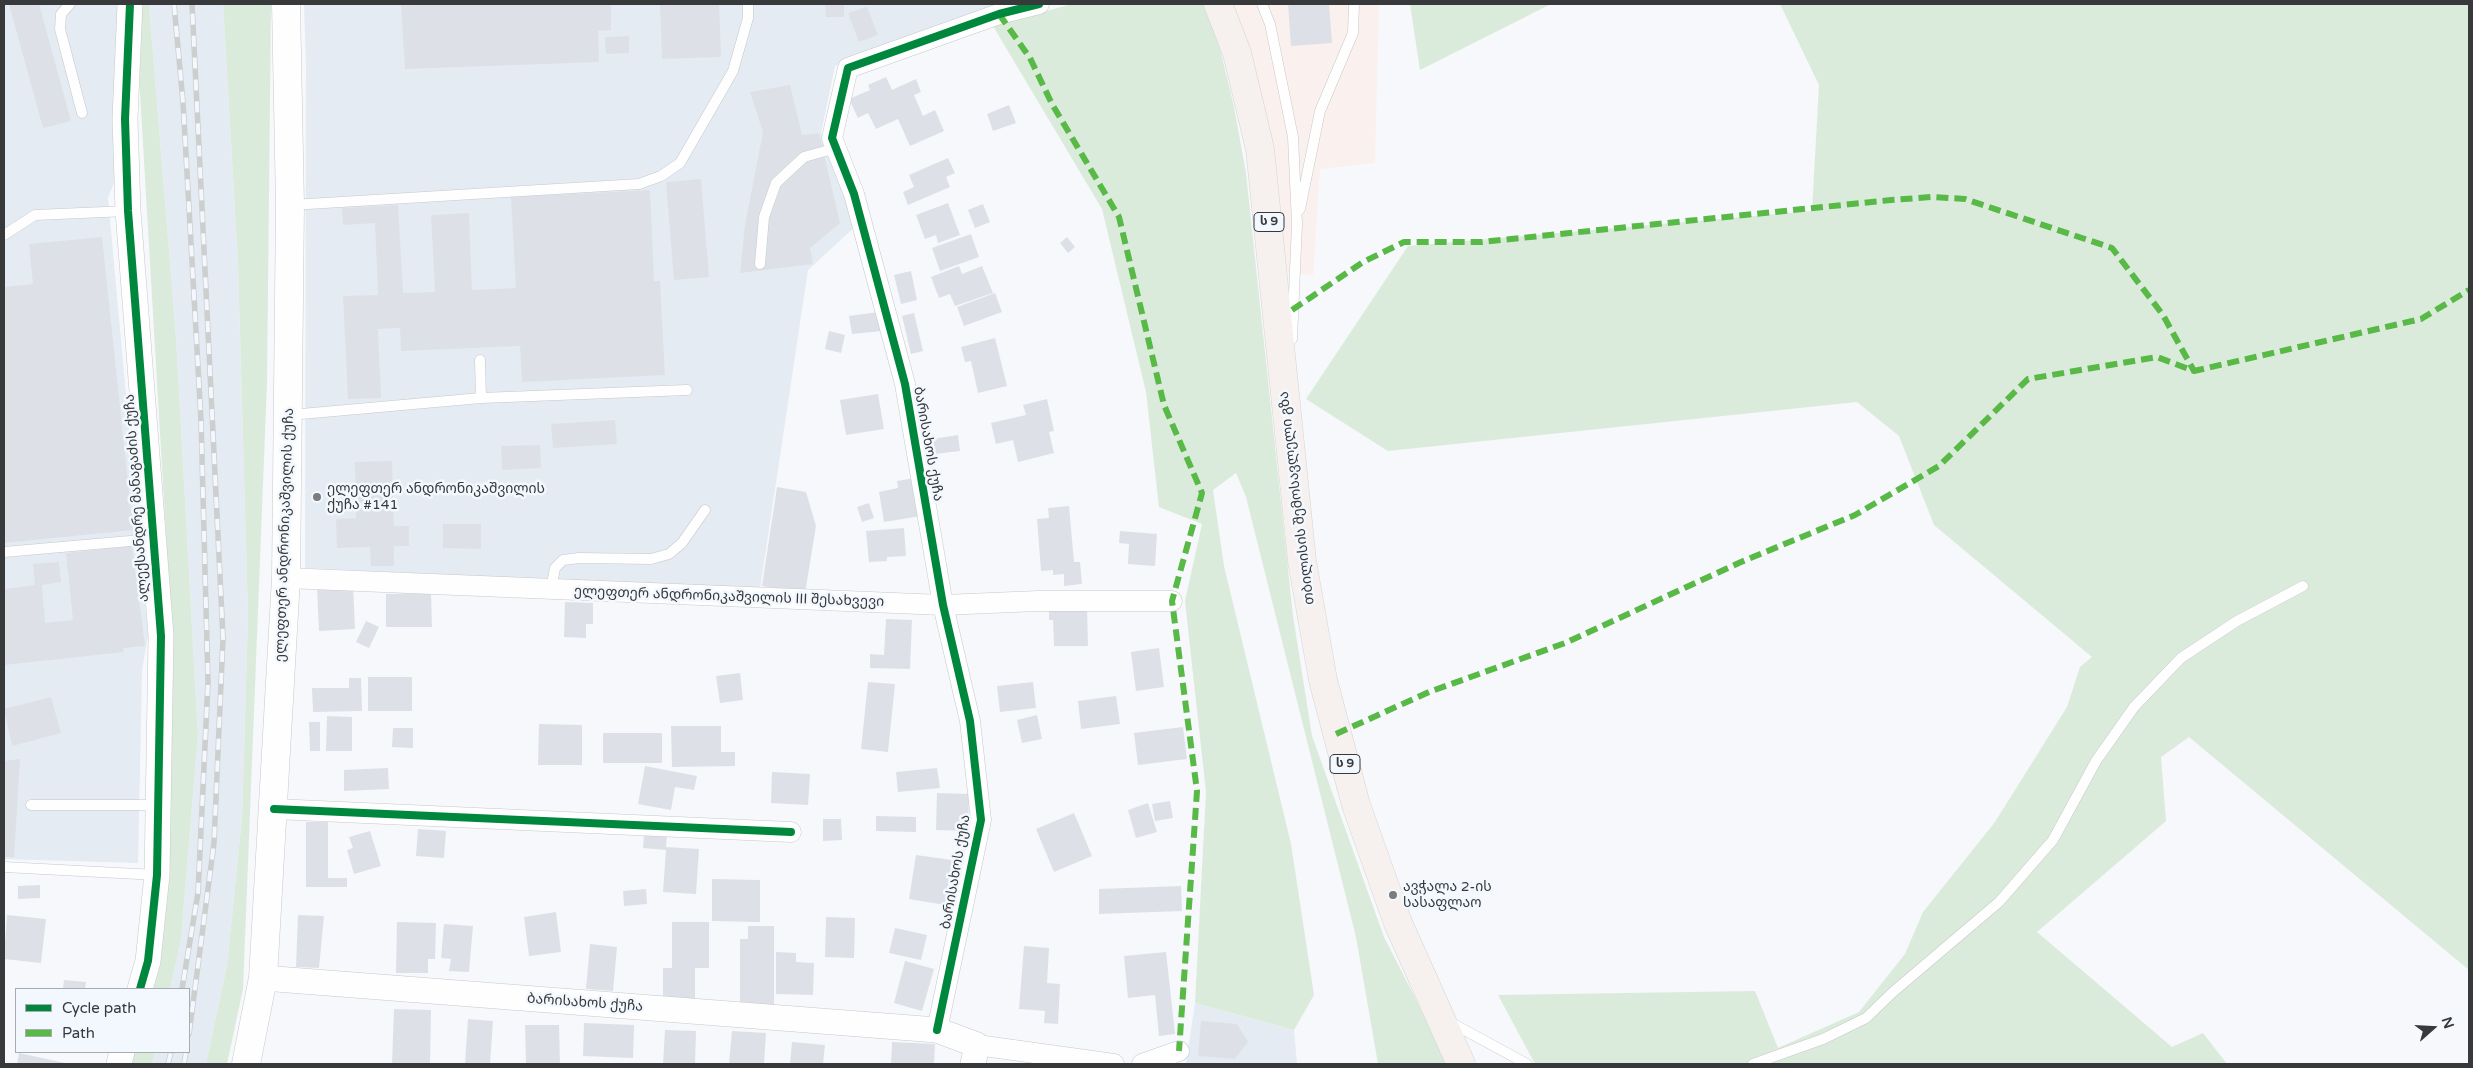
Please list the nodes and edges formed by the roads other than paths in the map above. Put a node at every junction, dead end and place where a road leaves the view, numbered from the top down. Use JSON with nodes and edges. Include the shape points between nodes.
{"nodes":[{"id":1,"x":70,"y":4,"type":"edge"},
{"id":2,"x":130,"y":4,"type":"edge"},
{"id":3,"x":286,"y":4,"type":"edge"},
{"id":4,"x":748,"y":4,"type":"edge"},
{"id":5,"x":1038,"y":4,"type":"edge"},
{"id":6,"x":1218,"y":4,"type":"edge"},
{"id":7,"x":1262,"y":4,"type":"edge"},
{"id":8,"x":1354,"y":4,"type":"edge"},
{"id":9,"x":82,"y":113,"type":"dead end"},
{"id":10,"x":836,"y":148,"type":"junction"},
{"id":11,"x":290,"y":205,"type":"junction"},
{"id":12,"x":128,"y":211,"type":"junction"},
{"id":13,"x":1297,"y":224,"type":"junction"},
{"id":14,"x":4,"y":235,"type":"edge"},
{"id":15,"x":760,"y":264,"type":"dead end"},
{"id":16,"x":480,"y":360,"type":"dead end"},
{"id":17,"x":687,"y":390,"type":"dead end"},
{"id":18,"x":480,"y":398,"type":"junction"},
{"id":19,"x":289,"y":415,"type":"junction"},
{"id":20,"x":1289,"y":447,"type":"junction"},
{"id":21,"x":705,"y":510,"type":"dead end"},
{"id":22,"x":152,"y":539,"type":"junction"},
{"id":23,"x":4,"y":552,"type":"edge"},
{"id":24,"x":286,"y":578,"type":"junction"},
{"id":25,"x":2303,"y":586,"type":"dead end"},
{"id":26,"x":551,"y":590,"type":"junction"},
{"id":27,"x":1172,"y":601,"type":"dead end"},
{"id":28,"x":943,"y":605,"type":"junction"},
{"id":29,"x":31,"y":805,"type":"dead end"},
{"id":30,"x":159,"y":805,"type":"junction"},
{"id":31,"x":274,"y":809,"type":"junction"},
{"id":32,"x":790,"y":832,"type":"dead end"},
{"id":33,"x":4,"y":867,"type":"edge"},
{"id":34,"x":157,"y":875,"type":"junction"},
{"id":35,"x":263,"y":978,"type":"junction"},
{"id":36,"x":140,"y":988,"type":"edge"},
{"id":37,"x":1438,"y":1016,"type":"junction"},
{"id":38,"x":938,"y":1030,"type":"junction"},
{"id":39,"x":1179,"y":1051,"type":"dead end"},
{"id":40,"x":975,"y":1055,"type":"edge"},
{"id":41,"x":246,"y":1064,"type":"edge"},
{"id":42,"x":1114,"y":1064,"type":"edge"},
{"id":43,"x":1142,"y":1064,"type":"edge"},
{"id":44,"x":1462,"y":1064,"type":"edge"},
{"id":45,"x":1527,"y":1064,"type":"edge"},
{"id":46,"x":1753,"y":1064,"type":"edge"}],
"edges":[{"from":1,"to":9,"type":"lane","via":[[61,14],[60,29]]},
{"from":2,"to":12,"type":"street","name":"ალექსანდრე მანაგაძის ქუჩა","via":[[124,118]]},
{"from":3,"to":11,"type":"main road","name":"ელეფთერ ანდრონიკაშვილის ქუჩა"},
{"from":4,"to":11,"type":"lane","via":[[748,18],[733,71],[680,163],[661,176],[640,184]]},
{"from":5,"to":10,"type":"street","name":"ბარისახოს ქუჩა","via":[[999,14],[848,68],[832,138]]},
{"from":6,"to":20,"type":"highway","name":"თბილისის შემოსავლელი გზა","number":"ს 9","via":[[1237,53],[1260,149]]},
{"from":7,"to":13,"type":"lane","via":[[1270,24],[1292,137]]},
{"from":8,"to":13,"type":"lane","via":[[1352,33],[1320,111]]},
{"from":10,"to":15,"type":"lane","via":[[804,157],[776,183],[764,217]]},
{"from":10,"to":28,"type":"street","name":"ბარისახოს ქუჩა","via":[[854,194],[905,384]]},
{"from":11,"to":19,"type":"main road","name":"ელეფთერ ანდრონიკაშვილის ქუჩა"},
{"from":12,"to":14,"type":"lane","via":[[35,215]]},
{"from":12,"to":22,"type":"street","name":"ალექსანდრე მანაგაძის ქუჩა"},
{"from":13,"to":20,"type":"lane"},
{"from":16,"to":18,"type":"lane"},
{"from":17,"to":18,"type":"lane"},
{"from":18,"to":19,"type":"lane"},
{"from":19,"to":24,"type":"main road","name":"ელეფთერ ანდრონიკაშვილის ქუჩა"},
{"from":20,"to":37,"type":"highway","name":"თბილისის შემოსავლელი გზა","number":"ს 9","via":[[1302,561],[1336,734],[1356,805],[1398,923]]},
{"from":21,"to":26,"type":"lane","via":[[682,543],[670,554],[652,559],[563,560],[555,568]]},
{"from":22,"to":23,"type":"lane"},
{"from":22,"to":30,"type":"street","name":"ალექსანდრე მანაგაძის ქუჩა","via":[[161,636]]},
{"from":24,"to":26,"type":"street","name":"ელეფთერ ანდრონიკაშვილის III შესახვევი"},
{"from":24,"to":31,"type":"main road","name":"ელეფთერ ანდრონიკაშვილის ქუჩა"},
{"from":25,"to":46,"type":"lane","via":[[2237,621],[2182,658],[2134,707],[2096,761],[2053,840],[1999,902],[1866,1018],[1823,1039]]},
{"from":26,"to":28,"type":"street","name":"ელეფთერ ანდრონიკაშვილის III შესახვევი"},
{"from":27,"to":28,"type":"street","name":"ელეფთერ ანდრონიკაშვილის III შესახვევი"},
{"from":28,"to":38,"type":"street","name":"ბარისახოს ქუჩა","via":[[970,721],[980,820]]},
{"from":29,"to":30,"type":"lane"},
{"from":30,"to":34,"type":"street","name":"ალექსანდრე მანაგაძის ქუჩა"},
{"from":31,"to":32,"type":"street"},
{"from":31,"to":35,"type":"main road","name":"ელეფთერ ანდრონიკაშვილის ქუჩა"},
{"from":33,"to":34,"type":"lane"},
{"from":34,"to":36,"type":"street","name":"ალექსანდრე მანაგაძის ქუჩა","via":[[148,961]]},
{"from":35,"to":38,"type":"street","name":"ბარისახოს ქუჩა"},
{"from":35,"to":41,"type":"main road","name":"ელეფთერ ანდრონიკაშვილის ქუჩა"},
{"from":37,"to":44,"type":"highway","name":"თბილისის შემოსავლელი გზა","number":"ს 9"},
{"from":37,"to":45,"type":"lane"},
{"from":38,"to":40,"type":"street","name":"ბარისახოს ქუჩა"},
{"from":39,"to":43,"type":"street"},
{"from":40,"to":42,"type":"street","name":"ბარისახოს ქუჩა"}]}
